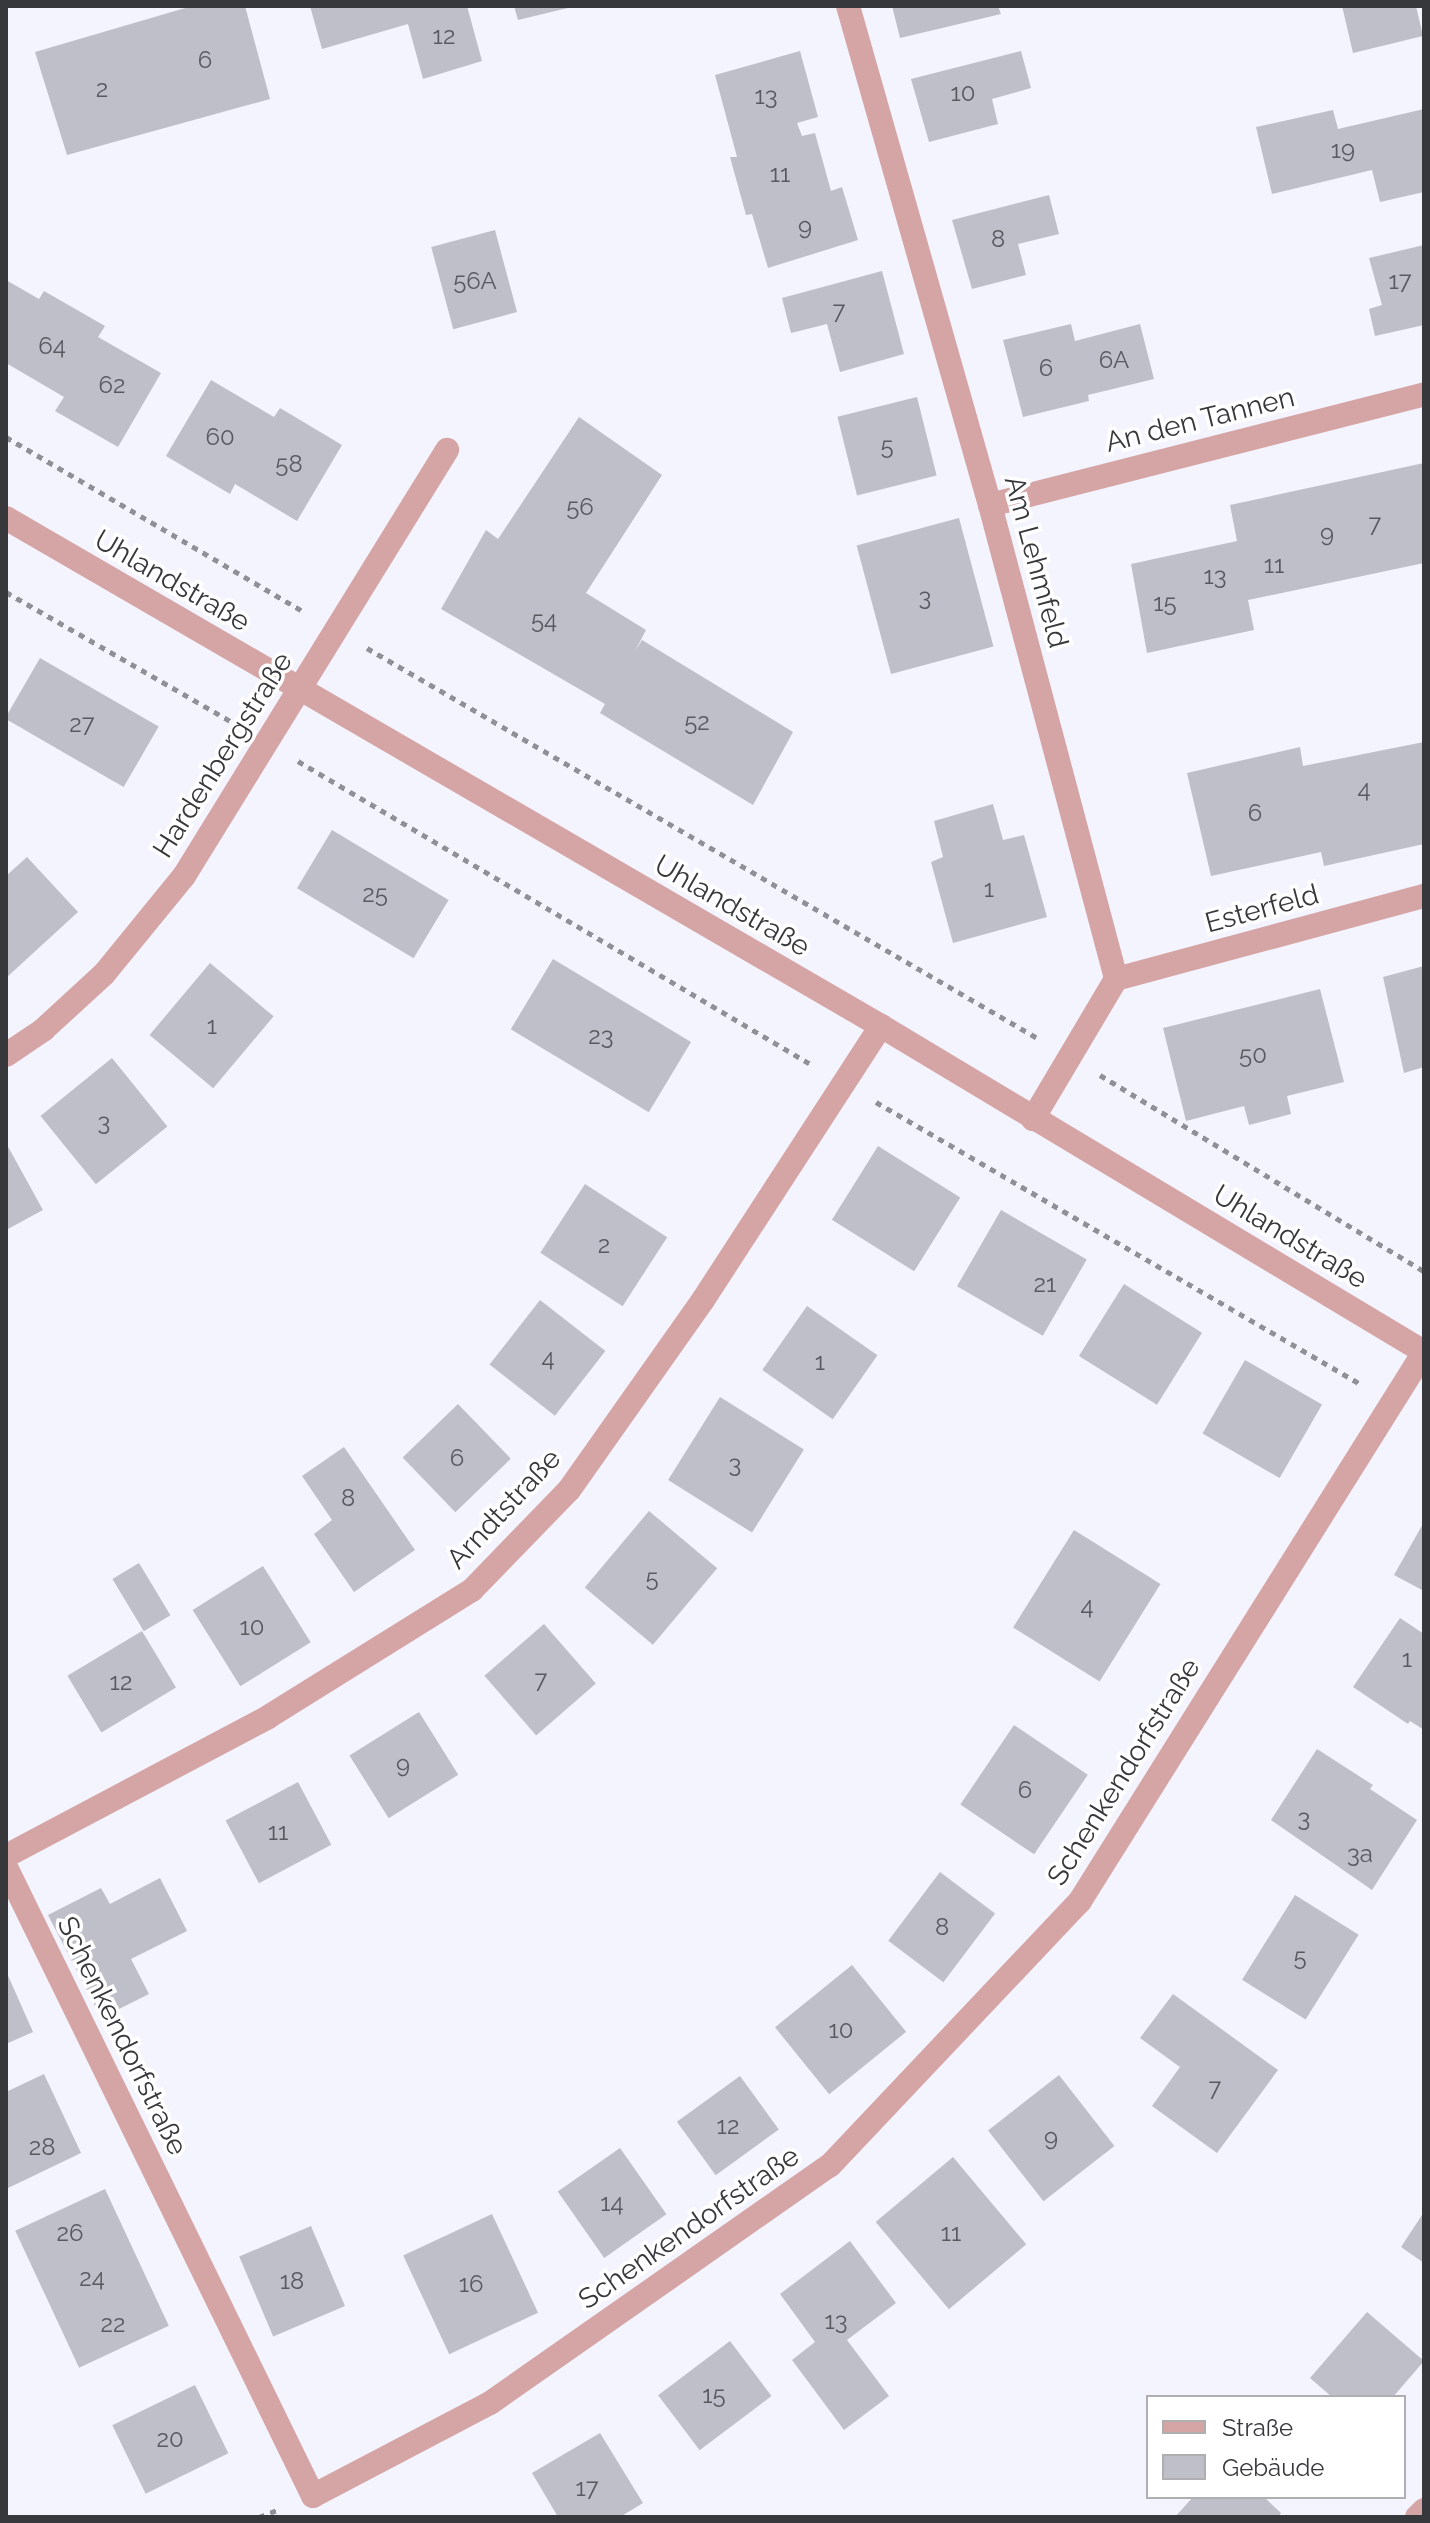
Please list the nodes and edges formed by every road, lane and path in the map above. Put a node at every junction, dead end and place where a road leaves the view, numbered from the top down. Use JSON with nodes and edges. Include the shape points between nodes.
{"nodes":[{"id":1,"x":848,"y":6,"type":"edge"},
{"id":2,"x":1424,"y":394,"type":"edge"},
{"id":3,"x":6,"y":437,"type":"edge"},
{"id":4,"x":447,"y":450,"type":"dead end"},
{"id":5,"x":990,"y":505,"type":"junction"},
{"id":6,"x":6,"y":518,"type":"edge"},
{"id":7,"x":6,"y":592,"type":"edge"},
{"id":8,"x":334,"y":629,"type":"junction"},
{"id":9,"x":297,"y":689,"type":"junction"},
{"id":10,"x":265,"y":742,"type":"junction"},
{"id":11,"x":1424,"y":896,"type":"edge"},
{"id":12,"x":1116,"y":979,"type":"junction"},
{"id":13,"x":881,"y":1026,"type":"junction"},
{"id":14,"x":6,"y":1055,"type":"edge"},
{"id":15,"x":1070,"y":1057,"type":"junction"},
{"id":16,"x":844,"y":1083,"type":"junction"},
{"id":17,"x":1033,"y":1119,"type":"junction"},
{"id":18,"x":1424,"y":1271,"type":"edge"},
{"id":19,"x":1424,"y":1352,"type":"edge"},
{"id":20,"x":1391,"y":1402,"type":"junction"},
{"id":21,"x":6,"y":1856,"type":"edge"},
{"id":22,"x":6,"y":1867,"type":"edge"},
{"id":23,"x":1424,"y":2510,"type":"edge"},
{"id":24,"x":1417,"y":2517,"type":"edge"}],
"edges":[{"from":1,"to":5,"type":"street","name":"Am Lehmfeld"},
{"from":2,"to":5,"type":"street","name":"An den Tannen"},
{"from":3,"to":8,"type":"path"},
{"from":4,"to":8,"type":"street","name":"Hardenbergstraße"},
{"from":5,"to":12,"type":"street","name":"Am Lehmfeld"},
{"from":6,"to":9,"type":"street","name":"Uhlandstraße"},
{"from":7,"to":10,"type":"path"},
{"from":8,"to":9,"type":"street","name":"Hardenbergstraße"},
{"from":8,"to":15,"type":"path"},
{"from":9,"to":10,"type":"street","name":"Hardenbergstraße"},
{"from":9,"to":13,"type":"street","name":"Uhlandstraße"},
{"from":10,"to":14,"type":"street","name":"Hardenbergstraße","via":[[184,876],[143,930],[63,1012]]},
{"from":10,"to":16,"type":"path"},
{"from":11,"to":12,"type":"street","name":"Esterfeld"},
{"from":12,"to":15,"type":"street"},
{"from":13,"to":16,"type":"street","name":"Arndtstraße"},
{"from":13,"to":17,"type":"street","name":"Uhlandstraße"},
{"from":15,"to":17,"type":"street"},
{"from":15,"to":18,"type":"path"},
{"from":16,"to":20,"type":"path"},
{"from":16,"to":21,"type":"street","name":"Arndtstraße","via":[[703,1300],[569,1490],[472,1590],[268,1717]]},
{"from":17,"to":19,"type":"street","name":"Uhlandstraße"},
{"from":19,"to":20,"type":"street","name":"Schenkendorfstraße"},
{"from":20,"to":22,"type":"street","name":"Schenkendorfstraße","via":[[1080,1901],[830,2165],[490,2403],[313,2496]]},
{"from":23,"to":24,"type":"street"}]}
